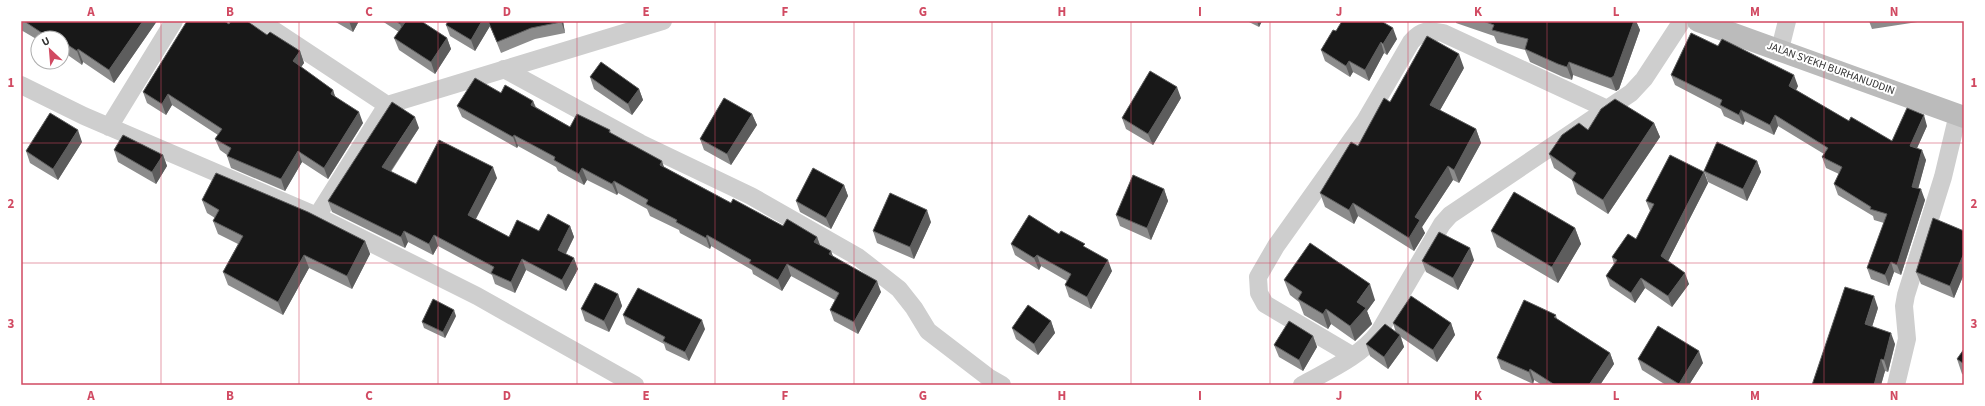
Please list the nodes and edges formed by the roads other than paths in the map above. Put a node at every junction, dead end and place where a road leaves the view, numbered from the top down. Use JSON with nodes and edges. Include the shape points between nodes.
{"nodes":[{"id":1,"x":174,"y":21,"type":"edge"},
{"id":2,"x":260,"y":21,"type":"edge"},
{"id":3,"x":663,"y":21,"type":"edge"},
{"id":4,"x":1682,"y":21,"type":"edge"},
{"id":5,"x":1698,"y":21,"type":"edge"},
{"id":6,"x":1787,"y":21,"type":"edge"},
{"id":7,"x":1780,"y":50,"type":"junction"},
{"id":8,"x":504,"y":69,"type":"junction"},
{"id":9,"x":21,"y":85,"type":"edge"},
{"id":10,"x":387,"y":105,"type":"junction"},
{"id":11,"x":1607,"y":110,"type":"junction"},
{"id":12,"x":1961,"y":115,"type":"edge"},
{"id":13,"x":109,"y":127,"type":"junction"},
{"id":14,"x":317,"y":216,"type":"junction"},
{"id":15,"x":1353,"y":356,"type":"junction"},
{"id":16,"x":635,"y":385,"type":"edge"},
{"id":17,"x":1002,"y":385,"type":"edge"},
{"id":18,"x":1302,"y":385,"type":"edge"},
{"id":19,"x":1896,"y":385,"type":"edge"}],
"edges":[{"from":1,"to":13,"type":"street"},
{"from":2,"to":10,"type":"street"},
{"from":3,"to":8,"type":"street"},
{"from":4,"to":11,"type":"street","via":[[1644,79],[1631,93]]},
{"from":5,"to":7,"type":"main road","name":"JALAN SYEKH BURHANUDDIN"},
{"from":6,"to":7,"type":"street"},
{"from":7,"to":12,"type":"main road","name":"JALAN SYEKH BURHANUDDIN"},
{"from":8,"to":10,"type":"street"},
{"from":8,"to":17,"type":"street","via":[[640,142],[751,196],[858,257],[899,289],[928,331]]},
{"from":9,"to":13,"type":"street"},
{"from":10,"to":14,"type":"street"},
{"from":11,"to":15,"type":"street","via":[[1450,215],[1442,224],[1379,332]]},
{"from":11,"to":15,"type":"street","via":[[1443,33],[1427,30],[1417,35],[1365,122],[1276,246],[1258,277],[1259,293],[1265,304]]},
{"from":12,"to":19,"type":"street","via":[[1906,295],[1904,306],[1908,338]]},
{"from":13,"to":14,"type":"street"},
{"from":14,"to":16,"type":"street","via":[[477,296]]},
{"from":15,"to":18,"type":"street"}]}
